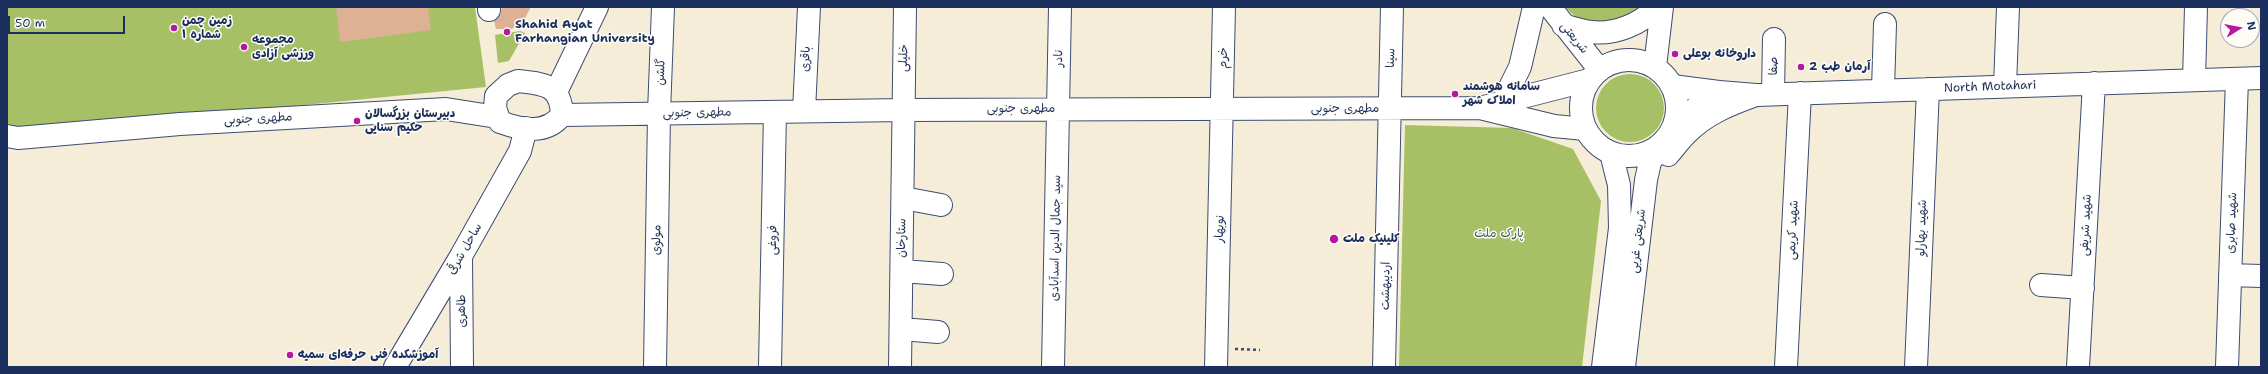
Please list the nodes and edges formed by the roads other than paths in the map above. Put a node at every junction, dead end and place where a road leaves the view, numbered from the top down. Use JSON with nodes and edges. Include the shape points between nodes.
{"nodes":[{"id":1,"x":597,"y":7,"type":"edge"},
{"id":2,"x":663,"y":7,"type":"edge"},
{"id":3,"x":809,"y":7,"type":"edge"},
{"id":4,"x":905,"y":7,"type":"edge"},
{"id":5,"x":1060,"y":7,"type":"edge"},
{"id":6,"x":1224,"y":7,"type":"edge"},
{"id":7,"x":1392,"y":7,"type":"edge"},
{"id":8,"x":1534,"y":7,"type":"edge"},
{"id":9,"x":1550,"y":7,"type":"edge"},
{"id":10,"x":1657,"y":7,"type":"edge"},
{"id":11,"x":1662,"y":7,"type":"edge"},
{"id":12,"x":2008,"y":7,"type":"edge"},
{"id":13,"x":2196,"y":7,"type":"edge"},
{"id":14,"x":1885,"y":24,"type":"dead end"},
{"id":15,"x":1563,"y":25,"type":"junction"},
{"id":16,"x":1774,"y":39,"type":"dead end"},
{"id":17,"x":1655,"y":67,"type":"junction"},
{"id":18,"x":1594,"y":75,"type":"junction"},
{"id":19,"x":2261,"y":78,"type":"edge"},
{"id":20,"x":2237,"y":79,"type":"junction"},
{"id":21,"x":2194,"y":80,"type":"junction"},
{"id":22,"x":2094,"y":84,"type":"junction"},
{"id":23,"x":1672,"y":86,"type":"junction"},
{"id":24,"x":2005,"y":86,"type":"junction"},
{"id":25,"x":1928,"y":89,"type":"junction"},
{"id":26,"x":1883,"y":90,"type":"junction"},
{"id":27,"x":501,"y":92,"type":"junction"},
{"id":28,"x":556,"y":92,"type":"junction"},
{"id":29,"x":1719,"y":92,"type":"junction"},
{"id":30,"x":1800,"y":93,"type":"junction"},
{"id":31,"x":1765,"y":94,"type":"junction"},
{"id":32,"x":1503,"y":101,"type":"junction"},
{"id":33,"x":1480,"y":108,"type":"junction"},
{"id":34,"x":446,"y":109,"type":"junction"},
{"id":35,"x":1059,"y":109,"type":"junction"},
{"id":36,"x":1223,"y":109,"type":"junction"},
{"id":37,"x":903,"y":110,"type":"junction"},
{"id":38,"x":1390,"y":110,"type":"junction"},
{"id":39,"x":804,"y":111,"type":"junction"},
{"id":40,"x":775,"y":112,"type":"junction"},
{"id":41,"x":659,"y":113,"type":"junction"},
{"id":42,"x":562,"y":115,"type":"junction"},
{"id":43,"x":497,"y":117,"type":"junction"},
{"id":44,"x":1675,"y":123,"type":"junction"},
{"id":45,"x":526,"y":128,"type":"junction"},
{"id":46,"x":1585,"y":129,"type":"junction"},
{"id":47,"x":11,"y":139,"type":"edge"},
{"id":48,"x":1662,"y":143,"type":"junction"},
{"id":49,"x":1611,"y":154,"type":"junction"},
{"id":50,"x":1646,"y":180,"type":"junction"},
{"id":51,"x":903,"y":198,"type":"junction"},
{"id":52,"x":941,"y":204,"type":"dead end"},
{"id":53,"x":461,"y":256,"type":"junction"},
{"id":54,"x":902,"y":271,"type":"junction"},
{"id":55,"x":942,"y":274,"type":"dead end"},
{"id":56,"x":2230,"y":275,"type":"junction"},
{"id":57,"x":2261,"y":276,"type":"edge"},
{"id":58,"x":2041,"y":285,"type":"dead end"},
{"id":59,"x":2083,"y":288,"type":"junction"},
{"id":60,"x":901,"y":329,"type":"junction"},
{"id":61,"x":938,"y":332,"type":"dead end"},
{"id":62,"x":1216,"y":358,"type":"edge"},
{"id":63,"x":395,"y":367,"type":"edge"},
{"id":64,"x":462,"y":367,"type":"edge"},
{"id":65,"x":655,"y":367,"type":"edge"},
{"id":66,"x":770,"y":367,"type":"edge"},
{"id":67,"x":900,"y":367,"type":"edge"},
{"id":68,"x":1053,"y":367,"type":"edge"},
{"id":69,"x":1384,"y":367,"type":"edge"},
{"id":70,"x":1603,"y":367,"type":"edge"},
{"id":71,"x":1624,"y":367,"type":"edge"},
{"id":72,"x":1786,"y":367,"type":"edge"},
{"id":73,"x":1916,"y":367,"type":"edge"},
{"id":74,"x":2078,"y":367,"type":"edge"},
{"id":75,"x":2227,"y":367,"type":"edge"}],
"edges":[{"from":1,"to":28,"type":"street"},
{"from":2,"to":41,"type":"street","name":"گلشن"},
{"from":3,"to":39,"type":"street","name":"باقری"},
{"from":4,"to":37,"type":"street","name":"خلیلی"},
{"from":5,"to":35,"type":"street","name":"نادر"},
{"from":6,"to":36,"type":"street","name":"خرم"},
{"from":7,"to":38,"type":"street","name":"سینا"},
{"from":8,"to":32,"type":"street","via":[[1520,67]]},
{"from":9,"to":15,"type":"street","name":"شریعتی"},
{"from":10,"to":15,"type":"street","via":[[1649,16],[1633,25],[1614,31],[1592,32]]},
{"from":11,"to":17,"type":"street"},
{"from":12,"to":24,"type":"street"},
{"from":13,"to":21,"type":"street"},
{"from":14,"to":26,"type":"street"},
{"from":15,"to":18,"type":"street","name":"شریعتی"},
{"from":16,"to":31,"type":"street","name":"صفا"},
{"from":17,"to":18,"type":"street","via":[[1641,61],[1627,60],[1612,62]]},
{"from":17,"to":23,"type":"street"},
{"from":18,"to":32,"type":"street"},
{"from":18,"to":46,"type":"street","via":[[1582,93],[1580,106]]},
{"from":19,"to":20,"type":"street","name":"North Motahari"},
{"from":20,"to":21,"type":"street","name":"North Motahari"},
{"from":20,"to":56,"type":"street","name":"شهید صابری"},
{"from":21,"to":22,"type":"street","name":"North Motahari"},
{"from":22,"to":24,"type":"street","name":"North Motahari"},
{"from":22,"to":59,"type":"street","name":"شهید شریفی"},
{"from":23,"to":29,"type":"street","name":"North Motahari"},
{"from":23,"to":44,"type":"street","via":[[1676,104]]},
{"from":24,"to":25,"type":"street","name":"North Motahari"},
{"from":25,"to":26,"type":"street","name":"North Motahari"},
{"from":25,"to":73,"type":"street","name":"شهید بهارلو"},
{"from":26,"to":30,"type":"street","name":"North Motahari"},
{"from":27,"to":28,"type":"street","via":[[518,82],[540,84]]},
{"from":27,"to":34,"type":"street"},
{"from":27,"to":43,"type":"street","via":[[496,96]]},
{"from":28,"to":42,"type":"street","via":[[562,104]]},
{"from":29,"to":31,"type":"street","name":"North Motahari"},
{"from":29,"to":44,"type":"street"},
{"from":30,"to":31,"type":"street","name":"North Motahari"},
{"from":30,"to":72,"type":"street","name":"شهید کریمی"},
{"from":31,"to":50,"type":"street","via":[[1723,107],[1705,119],[1687,133]]},
{"from":32,"to":33,"type":"street"},
{"from":33,"to":38,"type":"street","name":"مطهری جنوبی"},
{"from":33,"to":46,"type":"street","via":[[1554,126]]},
{"from":34,"to":43,"type":"street","name":"مطهری جنوبی"},
{"from":34,"to":47,"type":"street","name":"مطهری جنوبی","via":[[180,124]]},
{"from":35,"to":36,"type":"street","name":"مطهری جنوبی"},
{"from":35,"to":37,"type":"street","name":"مطهری جنوبی"},
{"from":35,"to":68,"type":"street","name":"سید جمال الدین اسدآبادی"},
{"from":36,"to":38,"type":"street","name":"مطهری جنوبی"},
{"from":36,"to":62,"type":"street","name":"نوبهار"},
{"from":37,"to":39,"type":"street","name":"مطهری جنوبی"},
{"from":37,"to":51,"type":"street","name":"ستارخان"},
{"from":38,"to":69,"type":"street","name":"اردیبهشت"},
{"from":39,"to":40,"type":"street","name":"مطهری جنوبی"},
{"from":40,"to":41,"type":"street","name":"مطهری جنوبی"},
{"from":40,"to":66,"type":"street","name":"فروغی"},
{"from":41,"to":42,"type":"street","name":"مطهری جنوبی"},
{"from":41,"to":65,"type":"street","name":"مولوی"},
{"from":42,"to":45,"type":"street","via":[[556,123],[548,127]]},
{"from":43,"to":45,"type":"street","via":[[500,122],[517,128]]},
{"from":44,"to":48,"type":"street","name":"شریعتی غربی"},
{"from":45,"to":53,"type":"street","name":"ساحل شرقی","via":[[520,151]]},
{"from":46,"to":49,"type":"street","via":[[1600,148]]},
{"from":48,"to":49,"type":"street","via":[[1638,156]]},
{"from":48,"to":50,"type":"street","name":"شریعتی غربی","via":[[1650,162]]},
{"from":49,"to":70,"type":"street","name":"شریعتی غربی","via":[[1618,185],[1620,228]]},
{"from":50,"to":71,"type":"street","name":"شریعتی غربی"},
{"from":51,"to":52,"type":"street"},
{"from":51,"to":54,"type":"street","name":"ستارخان"},
{"from":53,"to":63,"type":"street","name":"ساحل شرقی"},
{"from":53,"to":64,"type":"street","name":"طاهری"},
{"from":54,"to":55,"type":"street"},
{"from":54,"to":60,"type":"street","name":"ستارخان"},
{"from":56,"to":57,"type":"street"},
{"from":56,"to":75,"type":"street","name":"شهید صابری"},
{"from":58,"to":59,"type":"street"},
{"from":59,"to":74,"type":"street","name":"شهید شریفی"},
{"from":60,"to":61,"type":"street"},
{"from":60,"to":67,"type":"street","name":"ستارخان"}]}
